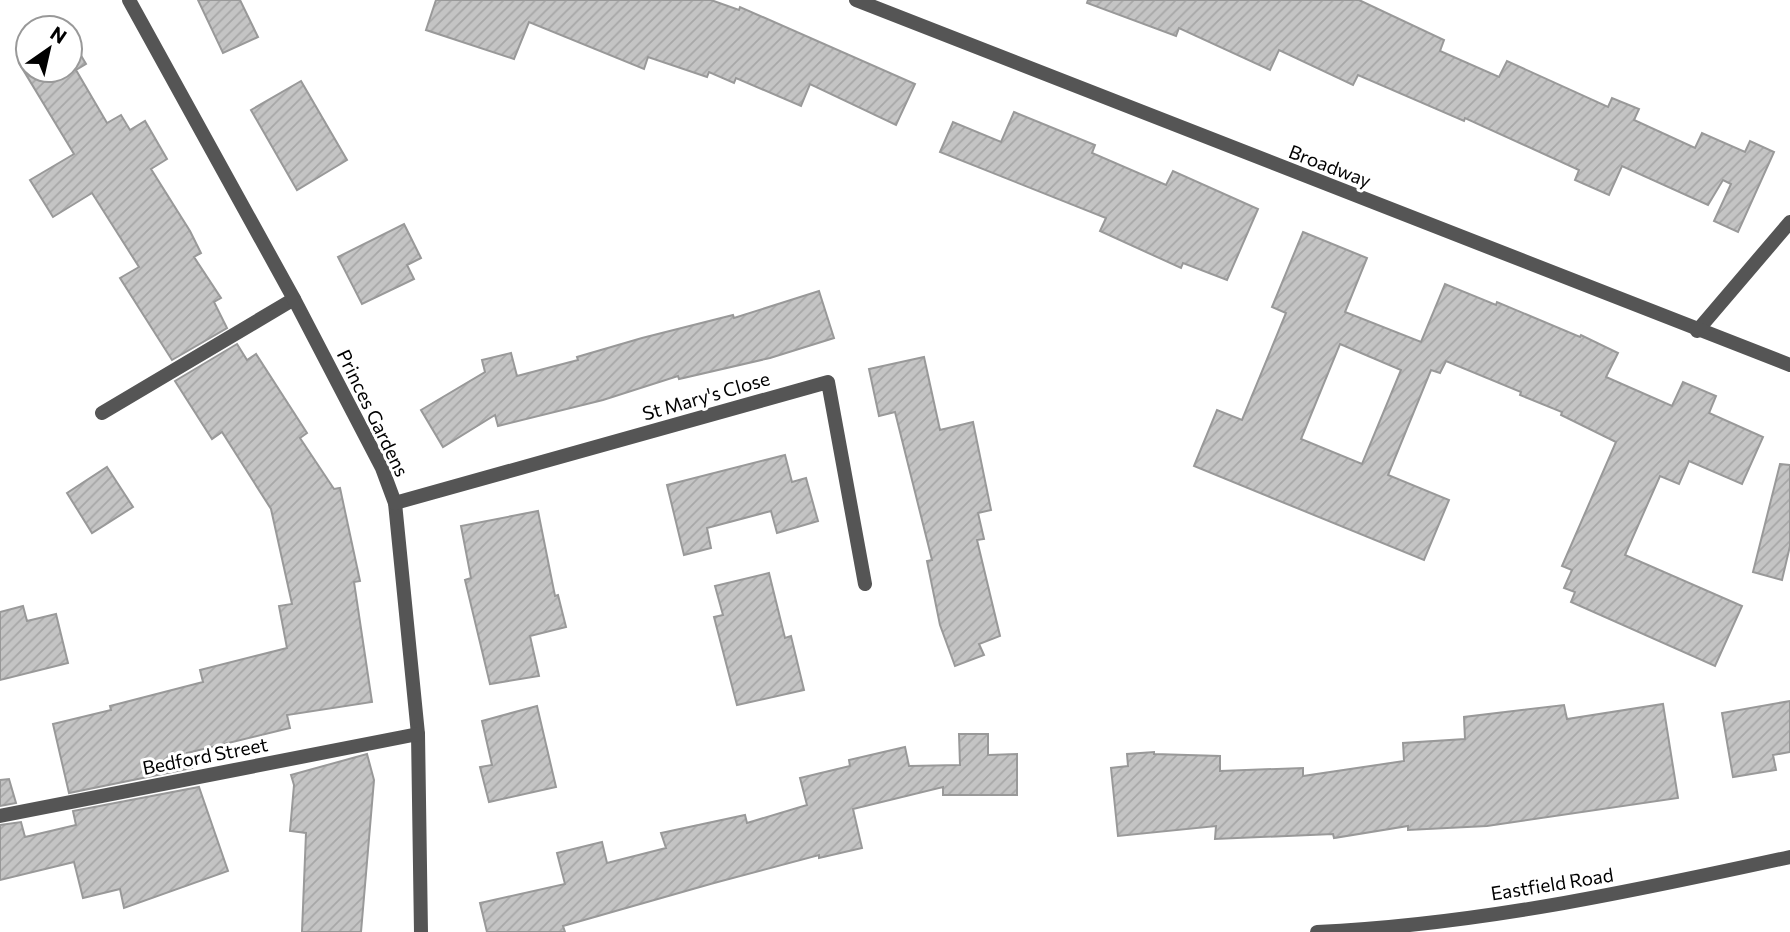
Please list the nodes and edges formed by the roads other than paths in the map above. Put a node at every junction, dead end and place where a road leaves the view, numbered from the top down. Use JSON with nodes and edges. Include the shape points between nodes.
{"nodes":[{"id":1,"x":129,"y":0,"type":"edge"},
{"id":2,"x":856,"y":0,"type":"edge"},
{"id":3,"x":1790,"y":222,"type":"edge"},
{"id":4,"x":294,"y":299,"type":"junction"},
{"id":5,"x":1697,"y":331,"type":"junction"},
{"id":6,"x":1790,"y":365,"type":"edge"},
{"id":7,"x":102,"y":413,"type":"dead end"},
{"id":8,"x":395,"y":503,"type":"junction"},
{"id":9,"x":865,"y":584,"type":"dead end"},
{"id":10,"x":418,"y":734,"type":"junction"},
{"id":11,"x":0,"y":816,"type":"edge"},
{"id":12,"x":1790,"y":857,"type":"edge"},
{"id":13,"x":421,"y":932,"type":"edge"},
{"id":14,"x":1317,"y":932,"type":"edge"}],
"edges":[{"from":1,"to":4,"type":"street","name":"Princes Gardens"},
{"from":2,"to":5,"type":"street","name":"Broadway"},
{"from":3,"to":5,"type":"street"},
{"from":4,"to":7,"type":"street"},
{"from":4,"to":8,"type":"street","name":"Princes Gardens","via":[[382,468]]},
{"from":5,"to":6,"type":"street","name":"Broadway"},
{"from":8,"to":9,"type":"street","name":"St Mary's Close","via":[[828,382]]},
{"from":8,"to":10,"type":"street","name":"Princes Gardens"},
{"from":10,"to":11,"type":"street","name":"Bedford Street"},
{"from":10,"to":13,"type":"street","name":"Princes Gardens"},
{"from":12,"to":14,"type":"street","name":"Eastfield Road","via":[[1595,899]]}]}
